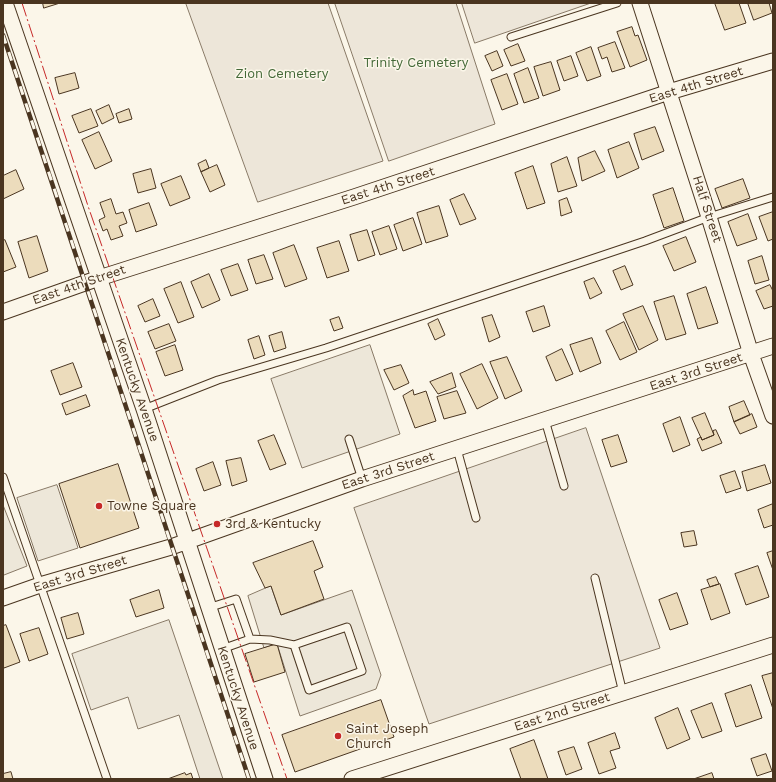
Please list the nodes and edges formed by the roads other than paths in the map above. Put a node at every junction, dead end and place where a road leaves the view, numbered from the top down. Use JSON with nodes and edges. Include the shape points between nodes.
{"nodes":[{"id":1,"x":5,"y":3,"type":"edge"},
{"id":2,"x":617,"y":3,"type":"edge"},
{"id":3,"x":640,"y":3,"type":"edge"},
{"id":4,"x":511,"y":37,"type":"dead end"},
{"id":5,"x":773,"y":61,"type":"edge"},
{"id":6,"x":669,"y":92,"type":"junction"},
{"id":7,"x":773,"y":197,"type":"edge"},
{"id":8,"x":710,"y":217,"type":"junction"},
{"id":9,"x":99,"y":278,"type":"junction"},
{"id":10,"x":3,"y":312,"type":"edge"},
{"id":11,"x":773,"y":346,"type":"edge"},
{"id":12,"x":751,"y":354,"type":"junction"},
{"id":13,"x":144,"y":409,"type":"junction"},
{"id":14,"x":773,"y":416,"type":"edge"},
{"id":15,"x":545,"y":420,"type":"junction"},
{"id":16,"x":349,"y":439,"type":"dead end"},
{"id":17,"x":457,"y":449,"type":"junction"},
{"id":18,"x":3,"y":477,"type":"edge"},
{"id":19,"x":362,"y":479,"type":"junction"},
{"id":20,"x":564,"y":486,"type":"dead end"},
{"id":21,"x":476,"y":518,"type":"dead end"},
{"id":22,"x":186,"y":541,"type":"junction"},
{"id":23,"x":595,"y":578,"type":"dead end"},
{"id":24,"x":40,"y":585,"type":"junction"},
{"id":25,"x":3,"y":598,"type":"edge"},
{"id":26,"x":208,"y":608,"type":"junction"},
{"id":27,"x":250,"y":639,"type":"junction"},
{"id":28,"x":294,"y":645,"type":"junction"},
{"id":29,"x":773,"y":645,"type":"edge"},
{"id":30,"x":222,"y":649,"type":"junction"},
{"id":31,"x":623,"y":693,"type":"junction"},
{"id":32,"x":107,"y":779,"type":"edge"},
{"id":33,"x":265,"y":779,"type":"edge"},
{"id":34,"x":352,"y":779,"type":"edge"}],
"edges":[{"from":1,"to":9,"type":"street","name":"Kentucky Avenue"},
{"from":2,"to":4,"type":"lane"},
{"from":3,"to":6,"type":"street","name":"Half Street"},
{"from":5,"to":6,"type":"street","name":"East 4th Street"},
{"from":6,"to":8,"type":"street","name":"Half Street"},
{"from":6,"to":9,"type":"street","name":"East 4th Street","via":[[354,197]]},
{"from":7,"to":8,"type":"lane"},
{"from":8,"to":12,"type":"street","name":"Half Street"},
{"from":8,"to":13,"type":"lane","via":[[638,244],[326,348],[218,380]]},
{"from":9,"to":10,"type":"street","name":"East 4th Street"},
{"from":9,"to":13,"type":"street","name":"Kentucky Avenue"},
{"from":11,"to":12,"type":"street","name":"East 3rd Street"},
{"from":12,"to":14,"type":"street","name":"Half Street"},
{"from":12,"to":15,"type":"street","name":"East 3rd Street"},
{"from":13,"to":22,"type":"street","name":"Kentucky Avenue"},
{"from":15,"to":17,"type":"street","name":"East 3rd Street"},
{"from":15,"to":20,"type":"lane"},
{"from":16,"to":19,"type":"lane"},
{"from":17,"to":19,"type":"street","name":"East 3rd Street"},
{"from":17,"to":21,"type":"lane"},
{"from":18,"to":24,"type":"lane"},
{"from":19,"to":22,"type":"street","name":"East 3rd Street"},
{"from":22,"to":24,"type":"street","name":"East 3rd Street"},
{"from":22,"to":26,"type":"street","name":"Kentucky Avenue"},
{"from":23,"to":31,"type":"lane"},
{"from":24,"to":25,"type":"street","name":"East 3rd Street"},
{"from":24,"to":32,"type":"lane"},
{"from":26,"to":27,"type":"lane","via":[[236,599]]},
{"from":26,"to":30,"type":"street","name":"Kentucky Avenue"},
{"from":27,"to":28,"type":"lane"},
{"from":27,"to":30,"type":"lane"},
{"from":28,"to":28,"type":"lane","via":[[309,690],[362,671],[347,627]]},
{"from":29,"to":31,"type":"street","name":"East 2nd Street"},
{"from":30,"to":33,"type":"street","name":"Kentucky Avenue"},
{"from":31,"to":34,"type":"street","name":"East 2nd Street"}]}
